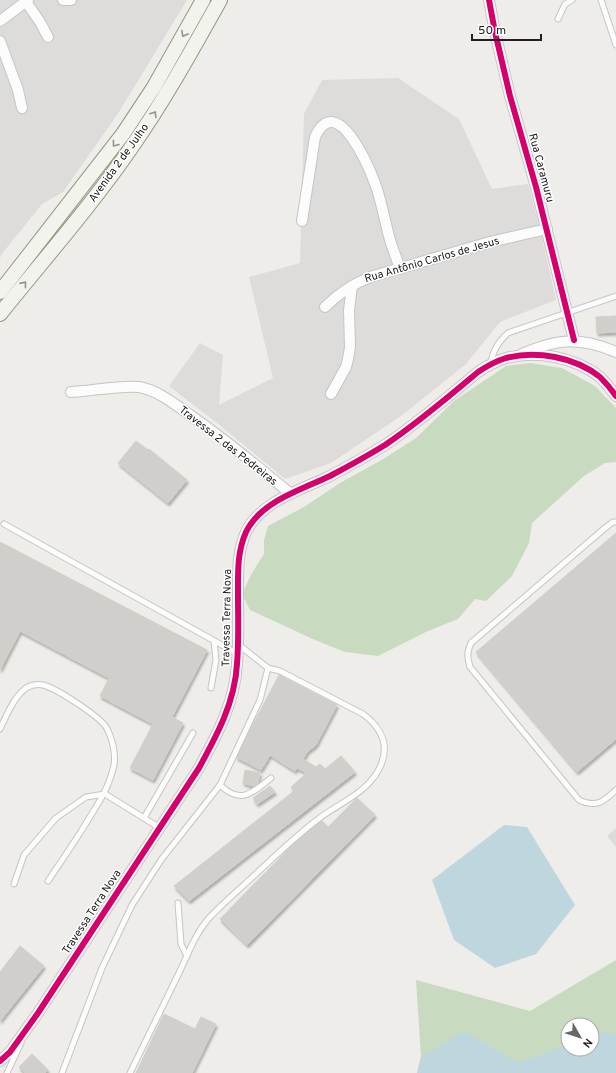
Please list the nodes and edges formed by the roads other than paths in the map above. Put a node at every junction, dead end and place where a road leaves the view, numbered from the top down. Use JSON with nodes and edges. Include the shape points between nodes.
{"nodes":[{"id":1,"x":63,"y":0,"type":"edge"},
{"id":2,"x":71,"y":0,"type":"edge"},
{"id":3,"x":203,"y":0,"type":"edge"},
{"id":4,"x":220,"y":0,"type":"edge"},
{"id":5,"x":489,"y":0,"type":"edge"},
{"id":6,"x":572,"y":0,"type":"edge"},
{"id":7,"x":601,"y":0,"type":"edge"},
{"id":8,"x":27,"y":1,"type":"edge"},
{"id":9,"x":558,"y":19,"type":"dead end"},
{"id":10,"x":0,"y":21,"type":"edge"},
{"id":11,"x":48,"y":38,"type":"dead end"},
{"id":12,"x":0,"y":41,"type":"edge"},
{"id":13,"x":616,"y":45,"type":"edge"},
{"id":14,"x":22,"y":108,"type":"dead end"},
{"id":15,"x":302,"y":222,"type":"dead end"},
{"id":16,"x":547,"y":229,"type":"junction"},
{"id":17,"x":400,"y":269,"type":"junction"},
{"id":18,"x":352,"y":286,"type":"junction"},
{"id":19,"x":0,"y":292,"type":"edge"},
{"id":20,"x":616,"y":296,"type":"edge"},
{"id":21,"x":325,"y":307,"type":"dead end"},
{"id":22,"x":567,"y":313,"type":"junction"},
{"id":23,"x":0,"y":314,"type":"edge"},
{"id":24,"x":574,"y":340,"type":"junction"},
{"id":25,"x":616,"y":352,"type":"edge"},
{"id":26,"x":518,"y":356,"type":"junction"},
{"id":27,"x":491,"y":364,"type":"junction"},
{"id":28,"x":71,"y":392,"type":"dead end"},
{"id":29,"x":331,"y":394,"type":"dead end"},
{"id":30,"x":616,"y":396,"type":"edge"},
{"id":31,"x":291,"y":494,"type":"junction"},
{"id":32,"x":616,"y":522,"type":"edge"},
{"id":33,"x":4,"y":524,"type":"dead end"},
{"id":34,"x":214,"y":641,"type":"junction"},
{"id":35,"x":238,"y":649,"type":"junction"},
{"id":36,"x":268,"y":668,"type":"junction"},
{"id":37,"x":211,"y":688,"type":"dead end"},
{"id":38,"x":0,"y":729,"type":"edge"},
{"id":39,"x":193,"y":733,"type":"dead end"},
{"id":40,"x":271,"y":778,"type":"dead end"},
{"id":41,"x":220,"y":785,"type":"junction"},
{"id":42,"x":616,"y":790,"type":"edge"},
{"id":43,"x":105,"y":794,"type":"junction"},
{"id":44,"x":144,"y":818,"type":"junction"},
{"id":45,"x":160,"y":828,"type":"junction"},
{"id":46,"x":48,"y":881,"type":"dead end"},
{"id":47,"x":14,"y":884,"type":"dead end"},
{"id":48,"x":178,"y":903,"type":"dead end"},
{"id":49,"x":187,"y":956,"type":"junction"},
{"id":50,"x":26,"y":1029,"type":"junction"},
{"id":51,"x":0,"y":1060,"type":"edge"},
{"id":52,"x":6,"y":1073,"type":"edge"},
{"id":53,"x":62,"y":1073,"type":"edge"},
{"id":54,"x":130,"y":1073,"type":"edge"}],
"edges":[{"from":1,"to":2,"type":"street"},
{"from":3,"to":19,"type":"main road","name":"Avenida 2 de Julho","one_way":true,"via":[[154,87],[123,134]]},
{"from":23,"to":4,"type":"main road","name":"Avenida 2 de Julho","one_way":true,"via":[[131,149]]},
{"from":5,"to":16,"type":"street","name":"Rua Caramuru","via":[[510,96]]},
{"from":6,"to":9,"type":"lane","via":[[565,4]]},
{"from":7,"to":13,"type":"lane"},
{"from":8,"to":10,"type":"street"},
{"from":8,"to":11,"type":"street"},
{"from":12,"to":14,"type":"street","via":[[16,83]]},
{"from":15,"to":17,"type":"street","via":[[315,137],[323,125],[328,121],[334,121],[344,128],[353,140],[376,186]]},
{"from":16,"to":17,"type":"street","name":"Rua Antônio Carlos de Jesus","via":[[490,242]]},
{"from":16,"to":22,"type":"street","name":"Rua Caramuru"},
{"from":17,"to":18,"type":"street","name":"Rua Antônio Carlos de Jesus","via":[[370,277]]},
{"from":18,"to":21,"type":"street","name":"Rua Antônio Carlos de Jesus"},
{"from":18,"to":29,"type":"street","via":[[348,359]]},
{"from":20,"to":22,"type":"lane"},
{"from":22,"to":24,"type":"street","name":"Rua Caramuru"},
{"from":22,"to":27,"type":"lane","via":[[508,333],[494,350]]},
{"from":24,"to":25,"type":"street"},
{"from":24,"to":26,"type":"street","via":[[547,344]]},
{"from":26,"to":27,"type":"street","name":"Travessa Terra Nova","via":[[504,358]]},
{"from":26,"to":30,"type":"street","via":[[543,355],[576,363],[599,376]]},
{"from":27,"to":31,"type":"street","name":"Travessa Terra Nova","via":[[385,445]]},
{"from":28,"to":31,"type":"street","name":"Travessa 2 das Pedreiras","via":[[122,387],[149,390],[167,399],[215,433]]},
{"from":31,"to":35,"type":"street","name":"Travessa Terra Nova","via":[[262,512],[250,526],[243,541],[238,569]]},
{"from":32,"to":42,"type":"lane","via":[[605,528],[472,643],[467,651],[470,667],[579,800],[596,804]]},
{"from":33,"to":34,"type":"lane"},
{"from":34,"to":35,"type":"lane"},
{"from":34,"to":37,"type":"lane","via":[[216,660]]},
{"from":35,"to":36,"type":"lane"},
{"from":35,"to":45,"type":"street","name":"Travessa Terra Nova","via":[[233,689],[221,727],[199,768]]},
{"from":36,"to":41,"type":"lane","via":[[260,700]]},
{"from":36,"to":49,"type":"lane","via":[[280,671],[363,714],[380,730],[385,752],[372,780],[354,796],[318,818],[217,910],[204,925]]},
{"from":38,"to":43,"type":"lane","via":[[18,696],[35,684],[44,685],[78,703],[106,727],[115,753]]},
{"from":39,"to":44,"type":"lane"},
{"from":40,"to":41,"type":"lane","via":[[252,793],[240,796],[228,793]]},
{"from":41,"to":53,"type":"lane","via":[[161,860],[132,905],[102,968]]},
{"from":43,"to":44,"type":"lane"},
{"from":43,"to":46,"type":"lane"},
{"from":43,"to":47,"type":"lane","via":[[86,797],[56,818],[24,854]]},
{"from":44,"to":45,"type":"lane"},
{"from":45,"to":50,"type":"street","name":"Travessa Terra Nova"},
{"from":48,"to":49,"type":"lane","via":[[181,944]]},
{"from":49,"to":54,"type":"lane"},
{"from":50,"to":51,"type":"street","name":"Travessa Terra Nova","via":[[10,1052]]},
{"from":50,"to":52,"type":"lane","via":[[16,1056]]}]}
